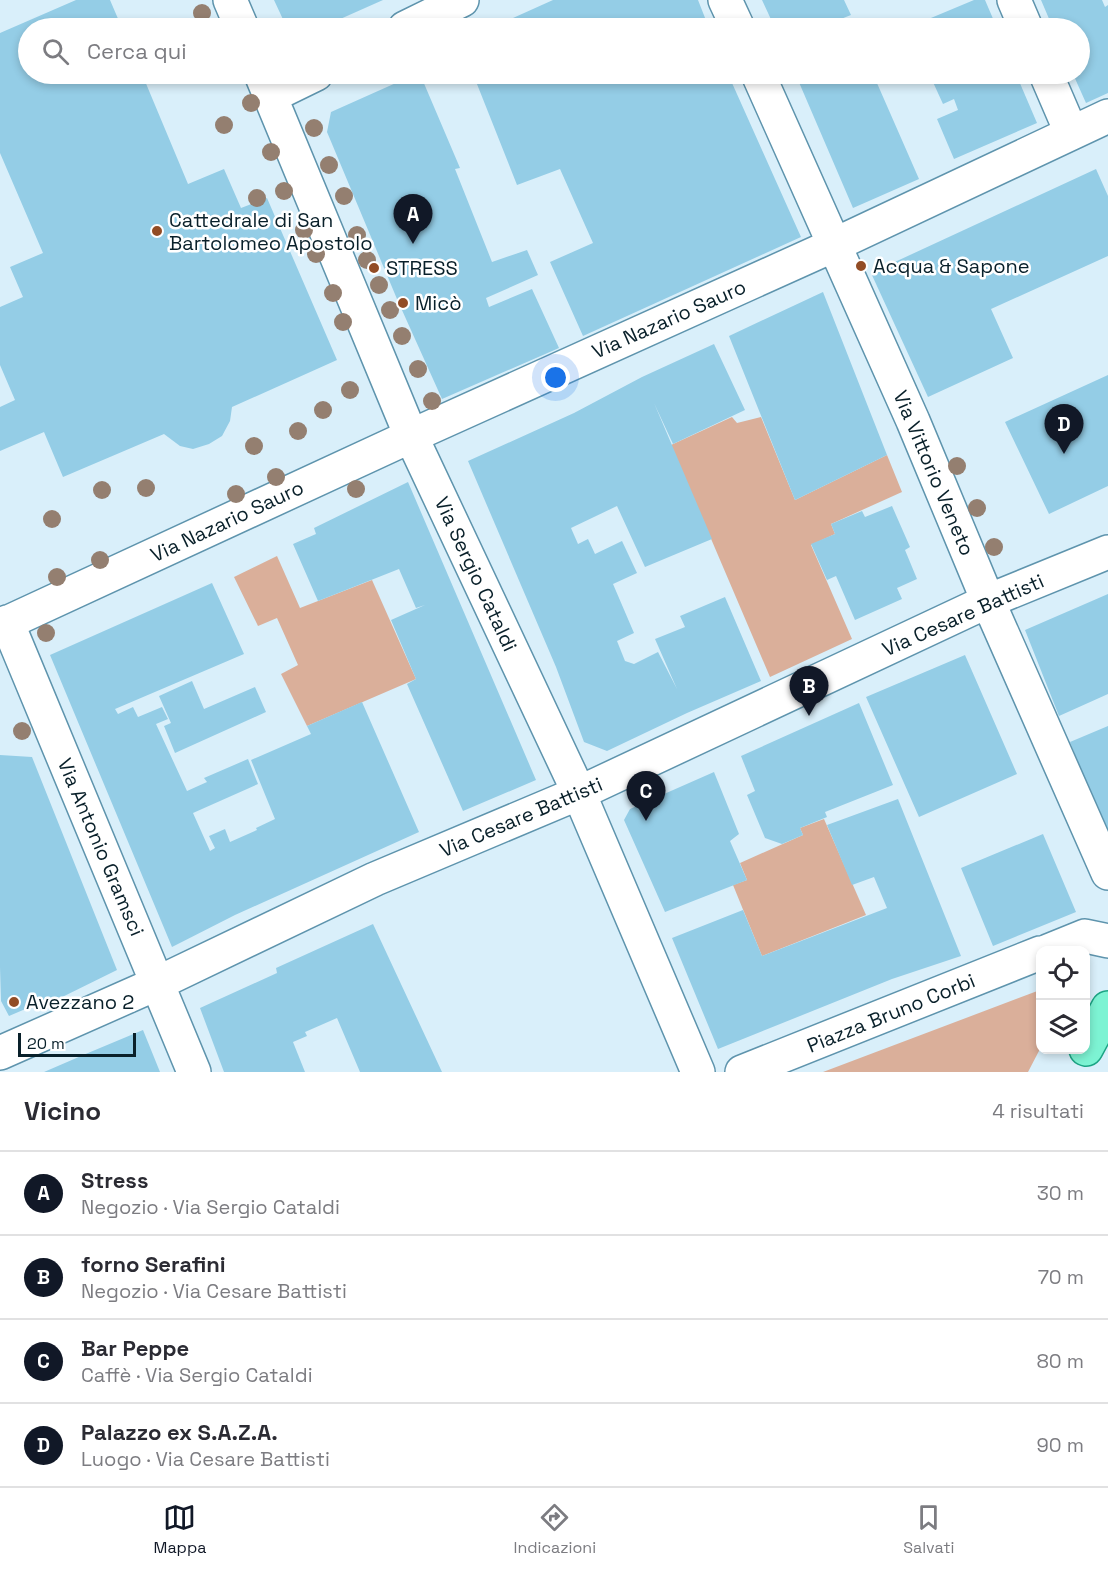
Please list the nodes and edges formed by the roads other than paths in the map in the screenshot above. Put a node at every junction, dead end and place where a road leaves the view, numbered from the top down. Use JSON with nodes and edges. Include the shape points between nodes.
{"nodes":[{"id":1,"x":230,"y":0,"type":"edge"},
{"id":2,"x":462,"y":0,"type":"edge"},
{"id":3,"x":725,"y":0,"type":"edge"},
{"id":4,"x":1014,"y":0,"type":"edge"},
{"id":5,"x":238,"y":18,"type":"edge"},
{"id":6,"x":425,"y":18,"type":"edge"},
{"id":7,"x":733,"y":18,"type":"edge"},
{"id":8,"x":1022,"y":18,"type":"edge"},
{"id":9,"x":762,"y":84,"type":"edge"},
{"id":10,"x":1050,"y":84,"type":"edge"},
{"id":11,"x":266,"y":85,"type":"edge"},
{"id":12,"x":1108,"y":116,"type":"edge"},
{"id":13,"x":1071,"y":132,"type":"junction"},
{"id":14,"x":834,"y":244,"type":"junction"},
{"id":15,"x":411,"y":436,"type":"junction"},
{"id":16,"x":1108,"y":552,"type":"edge"},
{"id":17,"x":988,"y":601,"type":"junction"},
{"id":18,"x":3,"y":624,"type":"edge"},
{"id":19,"x":579,"y":793,"type":"junction"},
{"id":20,"x":1108,"y":873,"type":"edge"},
{"id":21,"x":1108,"y":941,"type":"edge"},
{"id":22,"x":1060,"y":946,"type":"edge"},
{"id":23,"x":1036,"y":955,"type":"edge"},
{"id":24,"x":158,"y":983,"type":"junction"},
{"id":25,"x":1108,"y":1008,"type":"edge"},
{"id":26,"x":1090,"y":1040,"type":"edge"},
{"id":27,"x":0,"y":1053,"type":"edge"},
{"id":28,"x":1082,"y":1054,"type":"edge"},
{"id":29,"x":194,"y":1072,"type":"edge"},
{"id":30,"x":698,"y":1072,"type":"edge"},
{"id":31,"x":742,"y":1072,"type":"edge"},
{"id":32,"x":1073,"y":1072,"type":"edge"}],
"edges":[{"from":1,"to":5,"type":"street"},
{"from":2,"to":6,"type":"street"},
{"from":3,"to":7,"type":"street"},
{"from":4,"to":8,"type":"street"},
{"from":9,"to":14,"type":"street","name":"Via Vittorio Veneto"},
{"from":10,"to":13,"type":"street"},
{"from":11,"to":15,"type":"street","name":"Via Sergio Cataldi"},
{"from":12,"to":13,"type":"street","name":"Via Nazario Sauro"},
{"from":13,"to":14,"type":"street","name":"Via Nazario Sauro"},
{"from":14,"to":15,"type":"street","name":"Via Nazario Sauro"},
{"from":14,"to":17,"type":"street","name":"Via Vittorio Veneto"},
{"from":15,"to":18,"type":"street","name":"Via Nazario Sauro"},
{"from":15,"to":19,"type":"street","name":"Via Sergio Cataldi"},
{"from":16,"to":17,"type":"street","name":"Via Cesare Battisti"},
{"from":17,"to":19,"type":"street","name":"Via Cesare Battisti"},
{"from":17,"to":20,"type":"street","name":"Via Vittorio Veneto"},
{"from":18,"to":24,"type":"street","name":"Via Antonio Gramsci"},
{"from":19,"to":24,"type":"street","name":"Via Cesare Battisti","via":[[375,879]]},
{"from":19,"to":30,"type":"street","name":"Via Sergio Cataldi"},
{"from":21,"to":22,"type":"street","via":[[1084,936]]},
{"from":23,"to":31,"type":"street","name":"Piazza Bruno Corbi"},
{"from":24,"to":27,"type":"street","name":"Via Cesare Battisti"},
{"from":24,"to":29,"type":"street","name":"Via Antonio Gramsci"},
{"from":25,"to":26,"type":"main road"},
{"from":28,"to":32,"type":"main road"}]}
